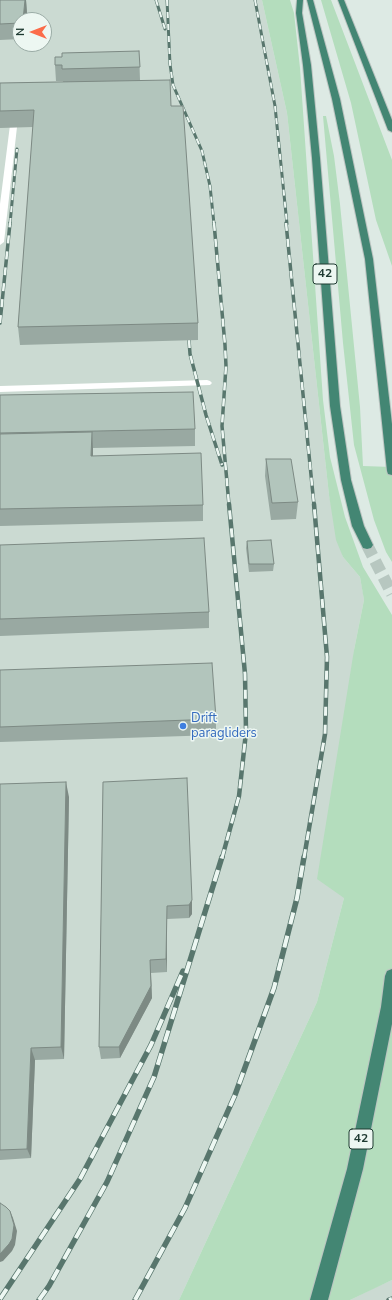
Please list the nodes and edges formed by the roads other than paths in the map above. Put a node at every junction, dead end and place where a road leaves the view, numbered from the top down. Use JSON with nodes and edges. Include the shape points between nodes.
{"nodes":[{"id":1,"x":300,"y":0,"type":"edge"},
{"id":2,"x":310,"y":0,"type":"edge"},
{"id":3,"x":341,"y":0,"type":"edge"},
{"id":4,"x":374,"y":84,"type":"junction"},
{"id":5,"x":392,"y":107,"type":"edge"},
{"id":6,"x":13,"y":127,"type":"edge"},
{"id":7,"x":392,"y":130,"type":"edge"},
{"id":8,"x":0,"y":242,"type":"edge"},
{"id":9,"x":207,"y":384,"type":"dead end"},
{"id":10,"x":0,"y":389,"type":"edge"},
{"id":11,"x":392,"y":471,"type":"edge"},
{"id":12,"x":367,"y":545,"type":"tunnel mouth"},
{"id":13,"x":392,"y":976,"type":"edge"},
{"id":14,"x":319,"y":1300,"type":"edge"}],
"edges":[{"from":1,"to":12,"type":"highway","number":"42","via":[[316,158],[335,406],[346,480],[358,526]]},
{"from":2,"to":11,"type":"highway","via":[[336,99],[369,259]]},
{"from":3,"to":4,"type":"highway"},
{"from":4,"to":5,"type":"highway"},
{"from":4,"to":7,"type":"highway"},
{"from":6,"to":8,"type":"lane"},
{"from":9,"to":10,"type":"lane"},
{"from":13,"to":14,"type":"highway","number":"42","via":[[355,1169]]}]}
